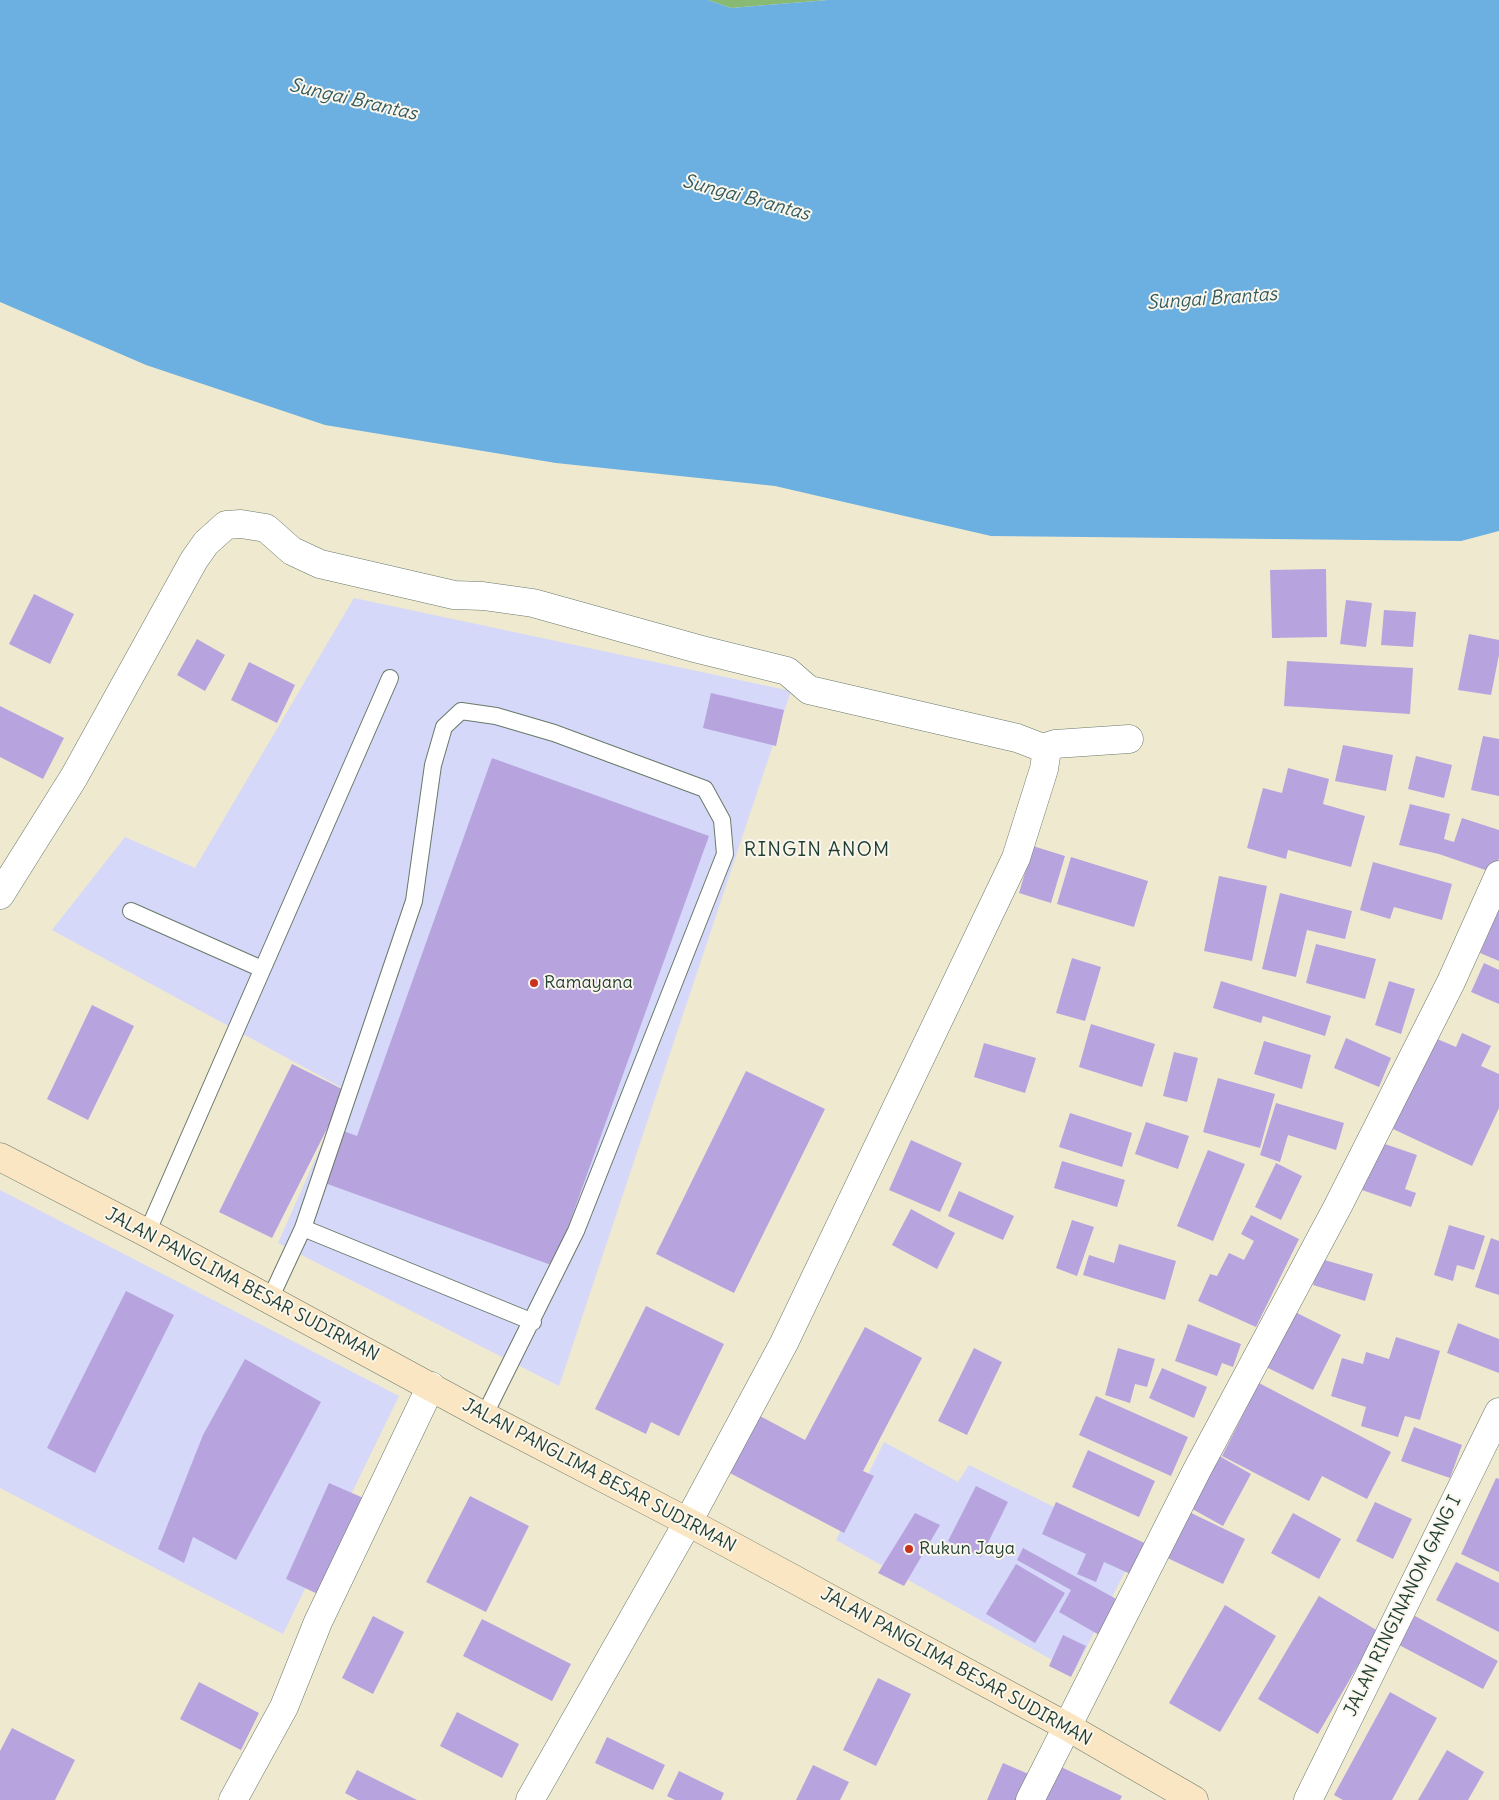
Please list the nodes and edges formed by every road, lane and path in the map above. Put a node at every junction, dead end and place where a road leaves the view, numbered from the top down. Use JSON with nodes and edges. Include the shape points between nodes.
{"nodes":[{"id":1,"x":390,"y":678,"type":"dead end"},
{"id":2,"x":1129,"y":739,"type":"dead end"},
{"id":3,"x":1043,"y":748,"type":"junction"},
{"id":4,"x":1496,"y":889,"type":"edge"},
{"id":5,"x":0,"y":895,"type":"edge"},
{"id":6,"x":131,"y":911,"type":"dead end"},
{"id":7,"x":262,"y":969,"type":"junction"},
{"id":8,"x":0,"y":1157,"type":"edge"},
{"id":9,"x":303,"y":1228,"type":"junction"},
{"id":10,"x":146,"y":1233,"type":"junction"},
{"id":11,"x":270,"y":1299,"type":"junction"},
{"id":12,"x":533,"y":1322,"type":"junction"},
{"id":13,"x":431,"y":1386,"type":"junction"},
{"id":14,"x":1499,"y":1412,"type":"edge"},
{"id":15,"x":484,"y":1416,"type":"junction"},
{"id":16,"x":688,"y":1522,"type":"junction"},
{"id":17,"x":1066,"y":1726,"type":"junction"},
{"id":18,"x":233,"y":1800,"type":"edge"},
{"id":19,"x":530,"y":1800,"type":"edge"},
{"id":20,"x":1030,"y":1800,"type":"edge"},
{"id":21,"x":1194,"y":1800,"type":"edge"},
{"id":22,"x":1308,"y":1800,"type":"edge"}],
"edges":[{"from":1,"to":7,"type":"lane"},
{"from":2,"to":3,"type":"street","via":[[1055,744]]},
{"from":3,"to":5,"type":"street","via":[[1017,738],[809,690],[787,671],[698,650],[533,603],[454,595],[320,564],[292,551],[266,528],[241,524],[226,526],[206,543],[194,560],[74,777]]},
{"from":3,"to":16,"type":"street","via":[[1046,756],[1044,769],[1016,858],[784,1343]]},
{"from":4,"to":17,"type":"street","via":[[1338,1206],[1197,1470]]},
{"from":6,"to":7,"type":"lane"},
{"from":7,"to":10,"type":"lane"},
{"from":8,"to":10,"type":"main road","name":"JALAN PANGLIMA BESAR SUDIRMAN"},
{"from":9,"to":11,"type":"lane"},
{"from":9,"to":12,"type":"lane"},
{"from":9,"to":12,"type":"lane","via":[[414,901],[433,765],[444,727],[461,711],[496,716],[554,733],[705,789],[722,820],[725,854],[576,1231]]},
{"from":10,"to":11,"type":"main road","name":"JALAN PANGLIMA BESAR SUDIRMAN"},
{"from":11,"to":13,"type":"main road","name":"JALAN PANGLIMA BESAR SUDIRMAN"},
{"from":12,"to":15,"type":"lane"},
{"from":13,"to":15,"type":"main road","name":"JALAN PANGLIMA BESAR SUDIRMAN"},
{"from":13,"to":18,"type":"street","via":[[318,1622],[284,1707]]},
{"from":14,"to":22,"type":"street","name":"JALAN RINGINANOM GANG I"},
{"from":15,"to":16,"type":"main road","name":"JALAN PANGLIMA BESAR SUDIRMAN"},
{"from":16,"to":17,"type":"main road","name":"JALAN PANGLIMA BESAR SUDIRMAN"},
{"from":16,"to":19,"type":"street"},
{"from":17,"to":20,"type":"street"},
{"from":17,"to":21,"type":"main road","name":"JALAN PANGLIMA BESAR SUDIRMAN"}]}
